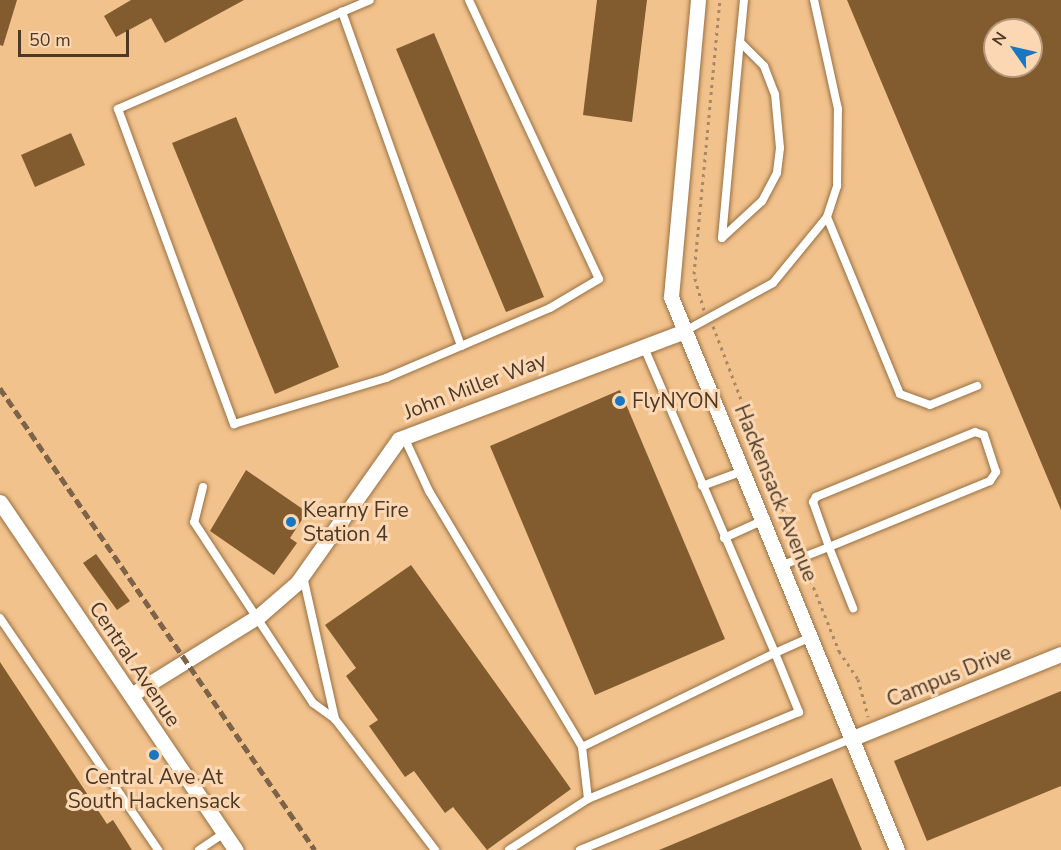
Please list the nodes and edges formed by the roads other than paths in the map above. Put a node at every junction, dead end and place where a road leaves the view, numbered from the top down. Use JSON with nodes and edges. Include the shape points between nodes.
{"nodes":[{"id":1,"x":370,"y":0,"type":"edge"},
{"id":2,"x":469,"y":0,"type":"edge"},
{"id":3,"x":698,"y":0,"type":"edge"},
{"id":4,"x":744,"y":0,"type":"edge"},
{"id":5,"x":814,"y":0,"type":"edge"},
{"id":6,"x":342,"y":12,"type":"junction"},
{"id":7,"x":740,"y":42,"type":"junction"},
{"id":8,"x":827,"y":217,"type":"junction"},
{"id":9,"x":685,"y":331,"type":"junction"},
{"id":10,"x":643,"y":344,"type":"junction"},
{"id":11,"x":461,"y":346,"type":"junction"},
{"id":12,"x":978,"y":386,"type":"dead end"},
{"id":13,"x":404,"y":437,"type":"junction"},
{"id":14,"x":745,"y":470,"type":"junction"},
{"id":15,"x":702,"y":486,"type":"junction"},
{"id":16,"x":203,"y":487,"type":"dead end"},
{"id":17,"x":0,"y":502,"type":"edge"},
{"id":18,"x":765,"y":519,"type":"junction"},
{"id":19,"x":723,"y":538,"type":"junction"},
{"id":20,"x":829,"y":547,"type":"junction"},
{"id":21,"x":783,"y":565,"type":"junction"},
{"id":22,"x":302,"y":574,"type":"junction"},
{"id":23,"x":853,"y":608,"type":"dead end"},
{"id":24,"x":0,"y":618,"type":"edge"},
{"id":25,"x":256,"y":618,"type":"junction"},
{"id":26,"x":812,"y":637,"type":"junction"},
{"id":27,"x":775,"y":653,"type":"junction"},
{"id":28,"x":1061,"y":654,"type":"edge"},
{"id":29,"x":131,"y":695,"type":"junction"},
{"id":30,"x":335,"y":719,"type":"junction"},
{"id":31,"x":853,"y":738,"type":"junction"},
{"id":32,"x":582,"y":747,"type":"junction"},
{"id":33,"x":588,"y":799,"type":"junction"},
{"id":34,"x":224,"y":833,"type":"junction"},
{"id":35,"x":158,"y":850,"type":"edge"},
{"id":36,"x":199,"y":850,"type":"edge"},
{"id":37,"x":236,"y":850,"type":"edge"},
{"id":38,"x":435,"y":850,"type":"edge"},
{"id":39,"x":509,"y":850,"type":"edge"},
{"id":40,"x":580,"y":850,"type":"edge"},
{"id":41,"x":897,"y":850,"type":"edge"}],
"edges":[{"from":1,"to":6,"type":"lane"},
{"from":2,"to":11,"type":"lane","via":[[599,279],[550,308]]},
{"from":3,"to":9,"type":"street","name":"Hackensack Avenue","via":[[670,263],[671,297]]},
{"from":4,"to":7,"type":"lane"},
{"from":5,"to":8,"type":"lane","via":[[838,109],[837,186]]},
{"from":6,"to":11,"type":"lane"},
{"from":6,"to":11,"type":"lane","via":[[118,109],[234,424],[386,378]]},
{"from":7,"to":7,"type":"lane","via":[[723,226],[722,238],[762,201],[777,173],[780,148],[771,85],[764,66]]},
{"from":8,"to":9,"type":"lane","via":[[773,283]]},
{"from":8,"to":12,"type":"lane","via":[[900,394],[930,405]]},
{"from":9,"to":10,"type":"street","name":"John Miller Way"},
{"from":9,"to":14,"type":"street","name":"Hackensack Avenue"},
{"from":10,"to":13,"type":"street","name":"John Miller Way"},
{"from":10,"to":15,"type":"lane"},
{"from":13,"to":22,"type":"street","name":"John Miller Way"},
{"from":13,"to":32,"type":"lane","via":[[429,490]]},
{"from":14,"to":15,"type":"lane"},
{"from":14,"to":18,"type":"street","name":"Hackensack Avenue"},
{"from":15,"to":19,"type":"lane"},
{"from":16,"to":25,"type":"lane","via":[[194,522]]},
{"from":17,"to":29,"type":"street","name":"Central Avenue"},
{"from":18,"to":19,"type":"lane"},
{"from":18,"to":21,"type":"street","name":"Hackensack Avenue"},
{"from":19,"to":27,"type":"lane"},
{"from":20,"to":20,"type":"lane","via":[[990,481],[996,472],[984,435],[975,432],[816,497]]},
{"from":20,"to":21,"type":"lane"},
{"from":20,"to":23,"type":"lane"},
{"from":21,"to":26,"type":"street","name":"Hackensack Avenue"},
{"from":22,"to":25,"type":"street","name":"John Miller Way"},
{"from":22,"to":30,"type":"lane"},
{"from":24,"to":35,"type":"lane"},
{"from":25,"to":29,"type":"street","name":"John Miller Way"},
{"from":25,"to":30,"type":"lane","via":[[313,703]]},
{"from":26,"to":27,"type":"lane"},
{"from":26,"to":31,"type":"street","name":"Hackensack Avenue"},
{"from":27,"to":32,"type":"lane"},
{"from":27,"to":33,"type":"lane","via":[[799,712]]},
{"from":28,"to":31,"type":"street","name":"Campus Drive"},
{"from":29,"to":34,"type":"street","name":"Central Avenue"},
{"from":30,"to":38,"type":"lane"},
{"from":31,"to":40,"type":"lane"},
{"from":31,"to":41,"type":"street","name":"Hackensack Avenue"},
{"from":32,"to":33,"type":"lane"},
{"from":33,"to":39,"type":"lane"},
{"from":34,"to":36,"type":"lane"},
{"from":34,"to":37,"type":"street","name":"Central Avenue"}]}
